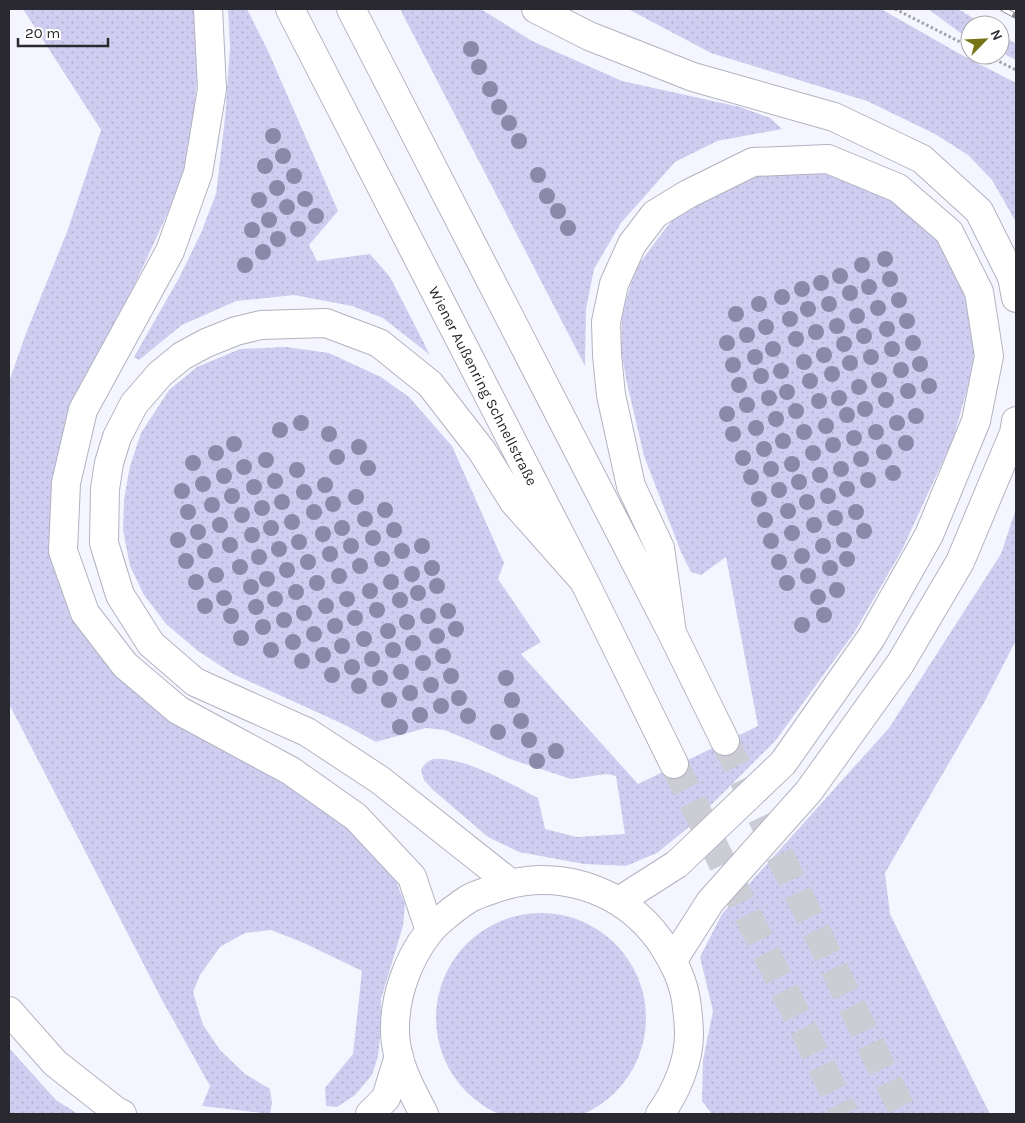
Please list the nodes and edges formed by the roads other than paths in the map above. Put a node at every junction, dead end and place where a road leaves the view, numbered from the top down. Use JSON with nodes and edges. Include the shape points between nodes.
{"nodes":[{"id":1,"x":208,"y":9,"type":"edge"},
{"id":2,"x":290,"y":9,"type":"edge"},
{"id":3,"x":351,"y":9,"type":"edge"},
{"id":4,"x":536,"y":9,"type":"edge"},
{"id":5,"x":1016,"y":298,"type":"edge"},
{"id":6,"x":1016,"y":422,"type":"edge"},
{"id":7,"x":584,"y":581,"type":"junction"},
{"id":8,"x":672,"y":633,"type":"junction"},
{"id":9,"x":725,"y":741,"type":"tunnel mouth"},
{"id":10,"x":674,"y":764,"type":"tunnel mouth"},
{"id":11,"x":510,"y":883,"type":"junction"},
{"id":12,"x":619,"y":901,"type":"junction"},
{"id":13,"x":430,"y":930,"type":"junction"},
{"id":14,"x":673,"y":960,"type":"junction"},
{"id":15,"x":9,"y":1011,"type":"edge"},
{"id":16,"x":399,"y":1056,"type":"junction"},
{"id":17,"x":668,"y":1110,"type":"edge"},
{"id":18,"x":122,"y":1114,"type":"edge"},
{"id":19,"x":370,"y":1114,"type":"edge"},
{"id":20,"x":424,"y":1114,"type":"edge"}],
"edges":[{"from":1,"to":13,"type":"main road","via":[[212,89],[198,173],[170,251],[83,410],[66,483],[64,551],[85,613],[125,665],[178,710],[291,771],[356,817],[412,877]]},
{"from":2,"to":7,"type":"main road","name":"Wiener Außenring Schnellstraße"},
{"from":3,"to":8,"type":"main road"},
{"from":4,"to":5,"type":"main road","via":[[590,36],[694,77],[834,117],[922,159],[979,211],[1012,277]]},
{"from":6,"to":14,"type":"main road","via":[[960,562],[900,664],[809,791],[710,902]]},
{"from":7,"to":10,"type":"main road","name":"Wiener Außenring Schnellstraße"},
{"from":7,"to":11,"type":"main road","via":[[514,502],[482,451],[430,384],[379,343],[326,323],[261,325],[213,340],[182,356],[160,374],[134,404],[117,437],[109,463],[104,543],[120,595],[151,644],[195,682],[307,732],[380,780]]},
{"from":8,"to":9,"type":"main road"},
{"from":8,"to":12,"type":"main road","via":[[660,548],[631,486],[611,395],[606,355],[606,322],[614,284],[632,244],[655,214],[753,162],[828,159],[898,188],[949,232],[979,292],[989,356],[976,421],[930,534],[871,638],[782,763],[677,864]]},
{"from":11,"to":12,"type":"main road","via":[[548,879],[583,885]]},
{"from":11,"to":13,"type":"main road","via":[[468,899]]},
{"from":12,"to":14,"type":"main road","via":[[649,925]]},
{"from":13,"to":16,"type":"main road","via":[[412,959],[398,995],[395,1034]]},
{"from":14,"to":17,"type":"main road","via":[[686,994],[689,1035],[684,1068]]},
{"from":15,"to":18,"type":"main road","via":[[55,1063]]},
{"from":16,"to":19,"type":"main road","via":[[386,1098]]},
{"from":16,"to":20,"type":"main road","via":[[403,1075]]}]}
